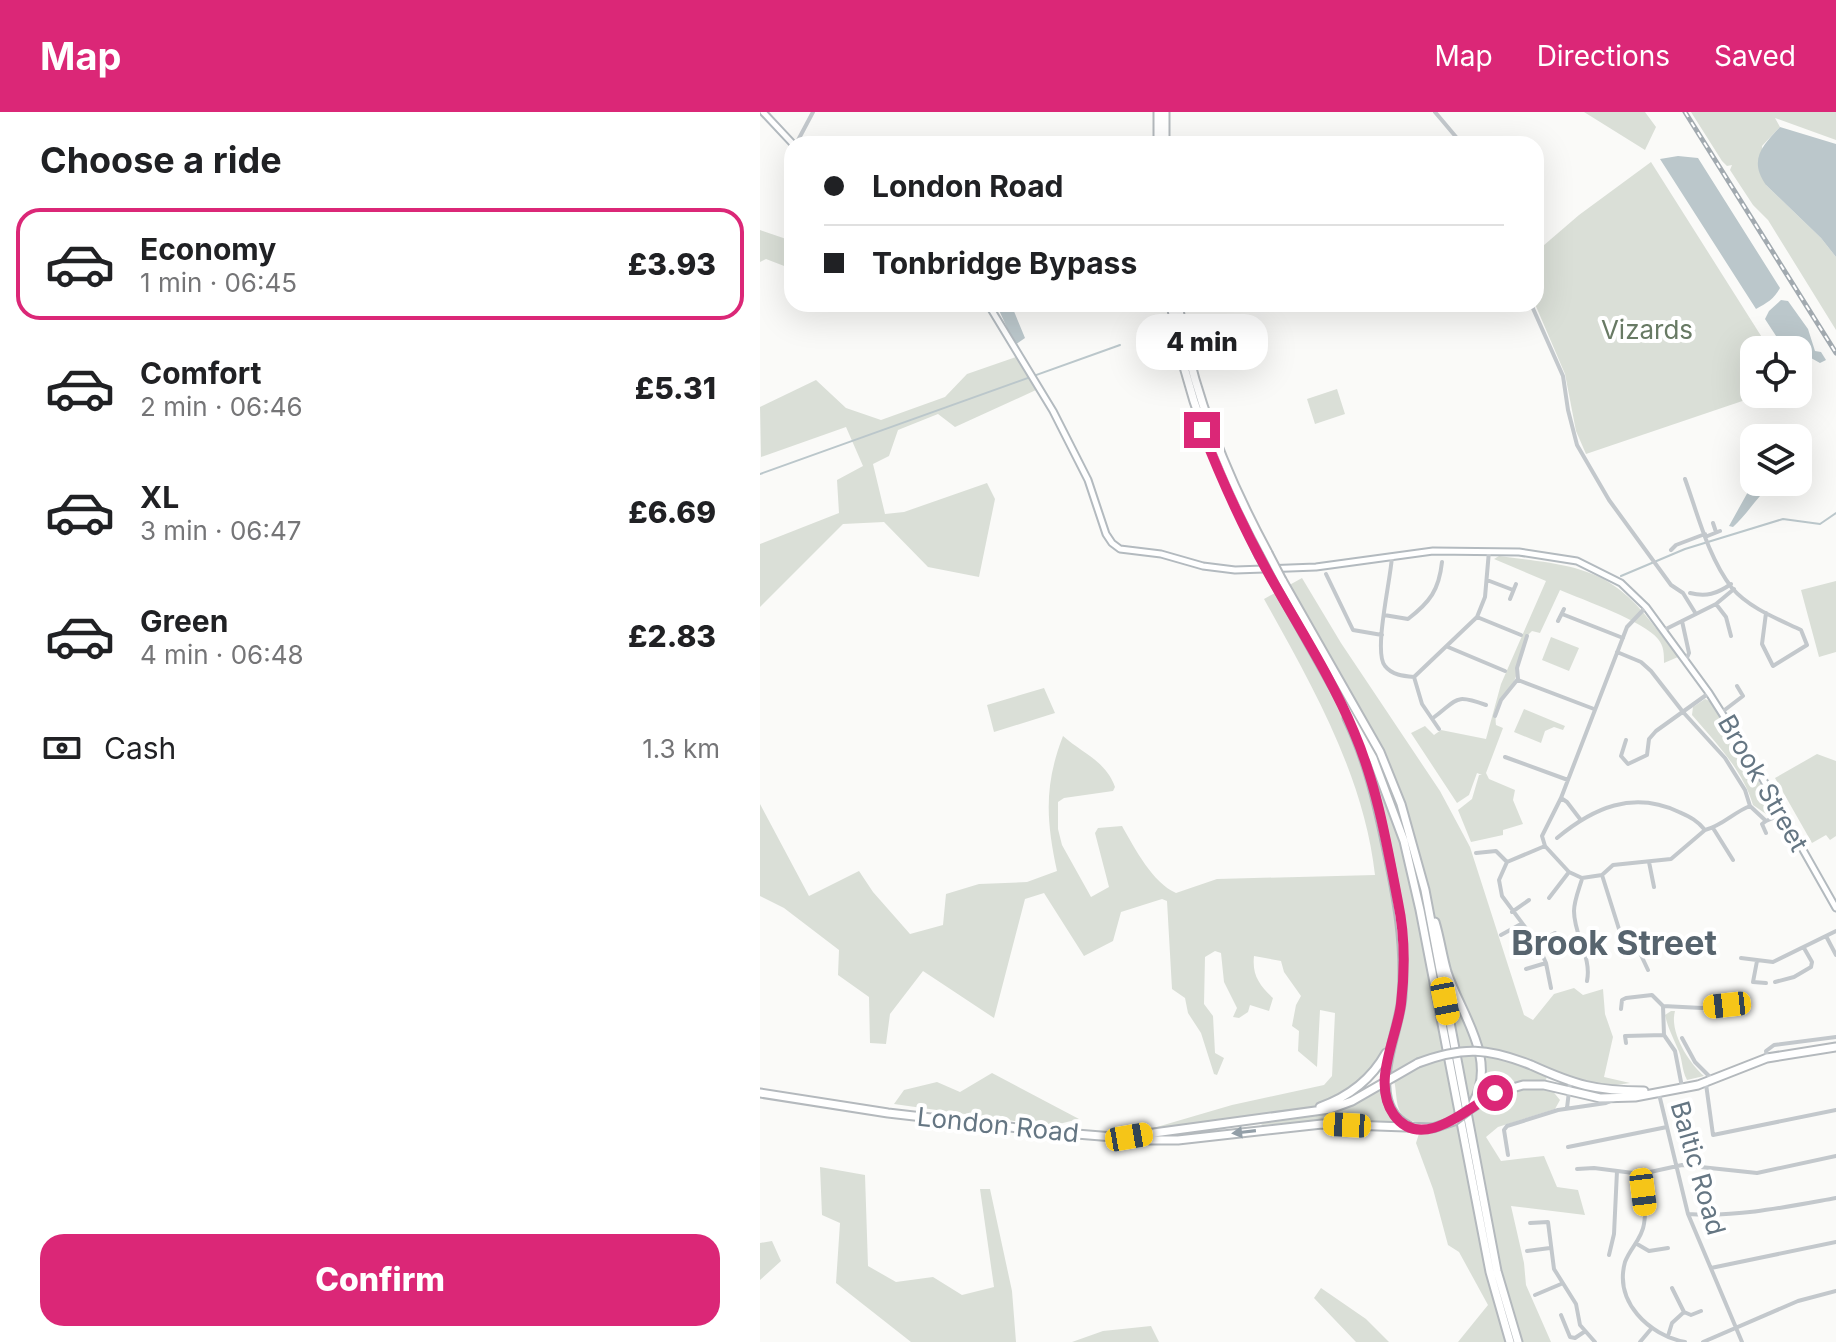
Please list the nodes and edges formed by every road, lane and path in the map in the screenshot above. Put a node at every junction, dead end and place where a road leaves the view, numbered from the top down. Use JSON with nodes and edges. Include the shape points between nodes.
{"nodes":[{"id":1,"x":763,"y":112,"type":"edge"},
{"id":2,"x":813,"y":112,"type":"edge"},
{"id":3,"x":1158,"y":112,"type":"edge"},
{"id":4,"x":1165,"y":112,"type":"edge"},
{"id":5,"x":1435,"y":112,"type":"edge"},
{"id":6,"x":786,"y":136,"type":"edge"},
{"id":7,"x":799,"y":136,"type":"edge"},
{"id":8,"x":1158,"y":136,"type":"edge"},
{"id":9,"x":1165,"y":136,"type":"edge"},
{"id":10,"x":1455,"y":136,"type":"edge"},
{"id":11,"x":992,"y":312,"type":"edge"},
{"id":12,"x":1173,"y":312,"type":"edge"},
{"id":13,"x":1180,"y":312,"type":"edge"},
{"id":14,"x":1535,"y":312,"type":"edge"},
{"id":15,"x":1685,"y":479,"type":"dead end"},
{"id":16,"x":1713,"y":523,"type":"dead end"},
{"id":17,"x":1705,"y":535,"type":"junction"},
{"id":18,"x":1670,"y":538,"type":"dead end"},
{"id":19,"x":1676,"y":545,"type":"junction"},
{"id":20,"x":1671,"y":550,"type":"dead end"},
{"id":21,"x":1489,"y":551,"type":"junction"},
{"id":22,"x":1263,"y":554,"type":"junction"},
{"id":23,"x":1392,"y":556,"type":"junction"},
{"id":24,"x":1433,"y":566,"type":"dead end"},
{"id":25,"x":1326,"y":574,"type":"dead end"},
{"id":26,"x":1487,"y":580,"type":"junction"},
{"id":27,"x":1278,"y":581,"type":"junction"},
{"id":28,"x":1732,"y":587,"type":"junction"},
{"id":29,"x":1690,"y":593,"type":"dead end"},
{"id":30,"x":1510,"y":599,"type":"dead end"},
{"id":31,"x":1716,"y":604,"type":"junction"},
{"id":32,"x":1646,"y":607,"type":"junction"},
{"id":33,"x":1766,"y":613,"type":"junction"},
{"id":34,"x":1696,"y":614,"type":"junction"},
{"id":35,"x":1384,"y":615,"type":"junction"},
{"id":36,"x":1477,"y":617,"type":"junction"},
{"id":37,"x":1558,"y":621,"type":"dead end"},
{"id":38,"x":1682,"y":621,"type":"junction"},
{"id":39,"x":1664,"y":630,"type":"junction"},
{"id":40,"x":1382,"y":635,"type":"junction"},
{"id":41,"x":1731,"y":636,"type":"dead end"},
{"id":42,"x":1623,"y":638,"type":"junction"},
{"id":43,"x":1448,"y":647,"type":"junction"},
{"id":44,"x":1617,"y":652,"type":"junction"},
{"id":45,"x":1686,"y":660,"type":"junction"},
{"id":46,"x":1321,"y":663,"type":"junction"},
{"id":47,"x":1773,"y":666,"type":"junction"},
{"id":48,"x":1505,"y":671,"type":"dead end"},
{"id":49,"x":1777,"y":672,"type":"dead end"},
{"id":50,"x":1414,"y":677,"type":"junction"},
{"id":51,"x":1518,"y":679,"type":"junction"},
{"id":52,"x":1737,"y":686,"type":"dead end"},
{"id":53,"x":1709,"y":693,"type":"junction"},
{"id":54,"x":1486,"y":705,"type":"dead end"},
{"id":55,"x":1594,"y":709,"type":"junction"},
{"id":56,"x":1683,"y":712,"type":"junction"},
{"id":57,"x":1722,"y":712,"type":"junction"},
{"id":58,"x":1495,"y":716,"type":"dead end"},
{"id":59,"x":1433,"y":718,"type":"junction"},
{"id":60,"x":1439,"y":729,"type":"dead end"},
{"id":61,"x":1626,"y":740,"type":"dead end"},
{"id":62,"x":1505,"y":757,"type":"dead end"},
{"id":63,"x":1568,"y":780,"type":"junction"},
{"id":64,"x":1561,"y":798,"type":"junction"},
{"id":65,"x":1750,"y":806,"type":"junction"},
{"id":66,"x":1782,"y":814,"type":"junction"},
{"id":67,"x":1580,"y":819,"type":"junction"},
{"id":68,"x":1766,"y":821,"type":"junction"},
{"id":69,"x":1713,"y":828,"type":"junction"},
{"id":70,"x":1705,"y":830,"type":"junction"},
{"id":71,"x":1766,"y":833,"type":"dead end"},
{"id":72,"x":1557,"y":838,"type":"dead end"},
{"id":73,"x":1545,"y":846,"type":"junction"},
{"id":74,"x":1476,"y":853,"type":"dead end"},
{"id":75,"x":1733,"y":860,"type":"dead end"},
{"id":76,"x":1507,"y":862,"type":"junction"},
{"id":77,"x":1649,"y":862,"type":"junction"},
{"id":78,"x":1569,"y":872,"type":"junction"},
{"id":79,"x":1602,"y":875,"type":"junction"},
{"id":80,"x":1582,"y":878,"type":"junction"},
{"id":81,"x":1654,"y":887,"type":"dead end"},
{"id":82,"x":1425,"y":890,"type":"junction"},
{"id":83,"x":1549,"y":898,"type":"dead end"},
{"id":84,"x":1529,"y":900,"type":"dead end"},
{"id":85,"x":1836,"y":908,"type":"edge"},
{"id":86,"x":1512,"y":912,"type":"junction"},
{"id":87,"x":1521,"y":924,"type":"junction"},
{"id":88,"x":1836,"y":931,"type":"edge"},
{"id":89,"x":1555,"y":933,"type":"dead end"},
{"id":90,"x":1501,"y":935,"type":"dead end"},
{"id":91,"x":1826,"y":936,"type":"junction"},
{"id":92,"x":1537,"y":943,"type":"junction"},
{"id":93,"x":1804,"y":948,"type":"junction"},
{"id":94,"x":1836,"y":955,"type":"edge"},
{"id":95,"x":1741,"y":958,"type":"dead end"},
{"id":96,"x":1757,"y":961,"type":"junction"},
{"id":97,"x":1546,"y":963,"type":"junction"},
{"id":98,"x":1526,"y":969,"type":"dead end"},
{"id":99,"x":1648,"y":970,"type":"dead end"},
{"id":100,"x":1587,"y":981,"type":"dead end"},
{"id":101,"x":1775,"y":982,"type":"dead end"},
{"id":102,"x":1766,"y":983,"type":"dead end"},
{"id":103,"x":1551,"y":988,"type":"dead end"},
{"id":104,"x":1729,"y":1005,"type":"dead end"},
{"id":105,"x":1663,"y":1006,"type":"junction"},
{"id":106,"x":1621,"y":1009,"type":"dead end"},
{"id":107,"x":1664,"y":1035,"type":"junction"},
{"id":108,"x":1836,"y":1037,"type":"edge"},
{"id":109,"x":1682,"y":1038,"type":"dead end"},
{"id":110,"x":1393,"y":1041,"type":"junction"},
{"id":111,"x":1626,"y":1043,"type":"dead end"},
{"id":112,"x":1836,"y":1047,"type":"edge"},
{"id":113,"x":1767,"y":1058,"type":"junction"},
{"id":114,"x":1396,"y":1076,"type":"junction"},
{"id":115,"x":1709,"y":1080,"type":"junction"},
{"id":116,"x":1386,"y":1082,"type":"junction"},
{"id":117,"x":1568,"y":1087,"type":"junction"},
{"id":118,"x":1682,"y":1087,"type":"junction"},
{"id":119,"x":1658,"y":1091,"type":"junction"},
{"id":120,"x":760,"y":1093,"type":"edge"},
{"id":121,"x":1479,"y":1099,"type":"junction"},
{"id":122,"x":1616,"y":1099,"type":"junction"},
{"id":123,"x":1389,"y":1105,"type":"junction"},
{"id":124,"x":1567,"y":1108,"type":"junction"},
{"id":125,"x":1836,"y":1110,"type":"edge"},
{"id":126,"x":1303,"y":1113,"type":"junction"},
{"id":127,"x":1667,"y":1127,"type":"junction"},
{"id":128,"x":1415,"y":1129,"type":"junction"},
{"id":129,"x":1129,"y":1137,"type":"junction"},
{"id":130,"x":1568,"y":1147,"type":"dead end"},
{"id":131,"x":1508,"y":1155,"type":"dead end"},
{"id":132,"x":1836,"y":1156,"type":"edge"},
{"id":133,"x":1676,"y":1165,"type":"junction"},
{"id":134,"x":1577,"y":1169,"type":"dead end"},
{"id":135,"x":1617,"y":1171,"type":"junction"},
{"id":136,"x":1641,"y":1174,"type":"junction"},
{"id":137,"x":1836,"y":1198,"type":"edge"},
{"id":138,"x":1688,"y":1214,"type":"junction"},
{"id":139,"x":1530,"y":1223,"type":"dead end"},
{"id":140,"x":1836,"y":1242,"type":"edge"},
{"id":141,"x":1637,"y":1244,"type":"junction"},
{"id":142,"x":1603,"y":1247,"type":"dead end"},
{"id":143,"x":1550,"y":1248,"type":"junction"},
{"id":144,"x":1610,"y":1248,"type":"junction"},
{"id":145,"x":1668,"y":1248,"type":"dead end"},
{"id":146,"x":1527,"y":1251,"type":"dead end"},
{"id":147,"x":1609,"y":1255,"type":"dead end"},
{"id":148,"x":1711,"y":1268,"type":"junction"},
{"id":149,"x":1561,"y":1284,"type":"junction"},
{"id":150,"x":1672,"y":1288,"type":"dead end"},
{"id":151,"x":1836,"y":1291,"type":"edge"},
{"id":152,"x":1535,"y":1295,"type":"dead end"},
{"id":153,"x":1701,"y":1311,"type":"dead end"},
{"id":154,"x":1684,"y":1312,"type":"junction"},
{"id":155,"x":1561,"y":1315,"type":"dead end"},
{"id":156,"x":1737,"y":1328,"type":"junction"},
{"id":157,"x":1651,"y":1329,"type":"junction"},
{"id":158,"x":1584,"y":1332,"type":"junction"},
{"id":159,"x":1666,"y":1335,"type":"junction"},
{"id":160,"x":1660,"y":1341,"type":"edge"},
{"id":161,"x":1510,"y":1342,"type":"edge"},
{"id":162,"x":1518,"y":1342,"type":"edge"},
{"id":163,"x":1595,"y":1342,"type":"edge"},
{"id":164,"x":1640,"y":1342,"type":"edge"},
{"id":165,"x":1685,"y":1342,"type":"edge"},
{"id":166,"x":1703,"y":1342,"type":"edge"},
{"id":167,"x":1742,"y":1342,"type":"edge"}],
"edges":[{"from":1,"to":6,"type":"street"},
{"from":2,"to":7,"type":"street"},
{"from":3,"to":8,"type":"highway"},
{"from":4,"to":9,"type":"highway"},
{"from":5,"to":10,"type":"street"},
{"from":11,"to":23,"type":"street","name":"Brook Street","via":[[1085,472],[1115,547],[1235,570],[1316,567]]},
{"from":12,"to":22,"type":"highway","via":[[1202,430]]},
{"from":13,"to":22,"type":"highway","via":[[1217,446]]},
{"from":14,"to":34,"type":"street","via":[[1563,376],[1577,445],[1609,500]]},
{"from":15,"to":17,"type":"street"},
{"from":16,"to":17,"type":"street","via":[[1718,532]]},
{"from":17,"to":19,"type":"street"},
{"from":17,"to":28,"type":"street"},
{"from":18,"to":19,"type":"street"},
{"from":19,"to":20,"type":"street"},
{"from":21,"to":23,"type":"street","name":"Brook Street"},
{"from":21,"to":26,"type":"street"},
{"from":21,"to":32,"type":"street","name":"Brook Street","via":[[1577,561],[1621,583]]},
{"from":22,"to":27,"type":"highway","bridge":true},
{"from":23,"to":35,"type":"street"},
{"from":24,"to":35,"type":"street","via":[[1441,565],[1439,586],[1415,613],[1408,619]]},
{"from":25,"to":40,"type":"street","via":[[1353,630]]},
{"from":26,"to":30,"type":"street","via":[[1514,587]]},
{"from":26,"to":36,"type":"street"},
{"from":27,"to":46,"type":"highway"},
{"from":27,"to":82,"type":"highway","via":[[1380,752]]},
{"from":28,"to":29,"type":"street","via":[[1707,595]]},
{"from":28,"to":31,"type":"street"},
{"from":28,"to":33,"type":"street"},
{"from":31,"to":34,"type":"street"},
{"from":31,"to":41,"type":"street"},
{"from":32,"to":39,"type":"street","name":"Brook Street"},
{"from":32,"to":42,"type":"street"},
{"from":33,"to":47,"type":"street","via":[[1762,644]]},
{"from":33,"to":47,"type":"street","via":[[1801,630],[1807,645]]},
{"from":34,"to":38,"type":"street"},
{"from":35,"to":40,"type":"street"},
{"from":36,"to":43,"type":"street"},
{"from":36,"to":51,"type":"street","via":[[1524,636]]},
{"from":37,"to":42,"type":"street","via":[[1563,612]]},
{"from":38,"to":39,"type":"street"},
{"from":38,"to":45,"type":"street"},
{"from":39,"to":45,"type":"street","name":"Brook Street"},
{"from":40,"to":50,"type":"street","via":[[1384,666],[1398,676]]},
{"from":42,"to":44,"type":"street"},
{"from":43,"to":48,"type":"street"},
{"from":43,"to":50,"type":"street"},
{"from":44,"to":55,"type":"street"},
{"from":44,"to":56,"type":"street","via":[[1651,671]]},
{"from":45,"to":53,"type":"street","name":"Brook Street"},
{"from":46,"to":110,"type":"highway","via":[[1365,763],[1399,907],[1404,972]]},
{"from":46,"to":161,"type":"highway","via":[[1373,758],[1404,841],[1490,1272]]},
{"from":47,"to":49,"type":"street"},
{"from":50,"to":59,"type":"street","via":[[1422,704]]},
{"from":51,"to":55,"type":"street"},
{"from":51,"to":58,"type":"street"},
{"from":52,"to":57,"type":"street","via":[[1743,696]]},
{"from":53,"to":56,"type":"street"},
{"from":53,"to":57,"type":"street","name":"Brook Street"},
{"from":54,"to":59,"type":"street","via":[[1462,697]]},
{"from":55,"to":63,"type":"street"},
{"from":56,"to":61,"type":"street","via":[[1649,739],[1647,755],[1629,766],[1621,756]]},
{"from":56,"to":65,"type":"street","via":[[1725,758]]},
{"from":57,"to":66,"type":"street","name":"Brook Street"},
{"from":59,"to":60,"type":"street"},
{"from":62,"to":63,"type":"street"},
{"from":63,"to":64,"type":"street"},
{"from":64,"to":67,"type":"street"},
{"from":64,"to":73,"type":"street","via":[[1542,836]]},
{"from":65,"to":68,"type":"street"},
{"from":65,"to":69,"type":"street"},
{"from":66,"to":68,"type":"street"},
{"from":66,"to":85,"type":"street","name":"Brook Street"},
{"from":67,"to":70,"type":"street","via":[[1620,803],[1645,802],[1697,820]]},
{"from":67,"to":72,"type":"street"},
{"from":68,"to":71,"type":"street"},
{"from":69,"to":70,"type":"street"},
{"from":69,"to":75,"type":"street"},
{"from":70,"to":77,"type":"street","via":[[1671,859]]},
{"from":73,"to":76,"type":"street"},
{"from":73,"to":78,"type":"street"},
{"from":74,"to":76,"type":"street","via":[[1496,851]]},
{"from":76,"to":86,"type":"street","via":[[1499,880]]},
{"from":77,"to":79,"type":"street","via":[[1613,865]]},
{"from":77,"to":81,"type":"street"},
{"from":78,"to":80,"type":"street"},
{"from":78,"to":83,"type":"street"},
{"from":79,"to":80,"type":"street"},
{"from":79,"to":99,"type":"street","via":[[1619,929],[1633,938]]},
{"from":80,"to":100,"type":"street","via":[[1573,909],[1590,969]]},
{"from":82,"to":121,"type":"highway","via":[[1447,971],[1482,1058]]},
{"from":82,"to":162,"type":"highway","via":[[1497,1271]]},
{"from":84,"to":86,"type":"street"},
{"from":86,"to":87,"type":"street"},
{"from":87,"to":90,"type":"street"},
{"from":87,"to":92,"type":"street"},
{"from":88,"to":91,"type":"street"},
{"from":89,"to":92,"type":"street"},
{"from":91,"to":93,"type":"street"},
{"from":91,"to":94,"type":"street"},
{"from":92,"to":97,"type":"street"},
{"from":93,"to":96,"type":"street","via":[[1773,962]]},
{"from":93,"to":101,"type":"street","via":[[1811,967]]},
{"from":95,"to":96,"type":"street"},
{"from":96,"to":102,"type":"street","via":[[1753,982]]},
{"from":97,"to":98,"type":"street"},
{"from":97,"to":103,"type":"street"},
{"from":104,"to":105,"type":"street"},
{"from":105,"to":106,"type":"street","via":[[1652,995],[1626,998]]},
{"from":105,"to":107,"type":"street"},
{"from":107,"to":111,"type":"street","via":[[1625,1036]]},
{"from":107,"to":118,"type":"street","via":[[1675,1051]]},
{"from":108,"to":113,"type":"street","via":[[1774,1045],[1767,1048]]},
{"from":109,"to":115,"type":"street"},
{"from":110,"to":116,"type":"highway"},
{"from":110,"to":126,"type":"highway","via":[[1358,1087]]},
{"from":112,"to":113,"type":"highway"},
{"from":113,"to":115,"type":"highway"},
{"from":114,"to":116,"type":"highway"},
{"from":114,"to":117,"type":"highway","bridge":true,"via":[[1418,1063],[1471,1050],[1531,1065]]},
{"from":114,"to":123,"type":"highway"},
{"from":115,"to":118,"type":"highway"},
{"from":115,"to":125,"type":"street","via":[[1713,1135]]},
{"from":116,"to":123,"type":"highway"},
{"from":116,"to":126,"type":"highway","via":[[1341,1105]]},
{"from":117,"to":119,"type":"highway"},
{"from":117,"to":121,"type":"highway","via":[[1523,1085]]},
{"from":117,"to":122,"type":"highway","via":[[1588,1097]]},
{"from":117,"to":124,"type":"street"},
{"from":118,"to":119,"type":"highway"},
{"from":119,"to":122,"type":"highway"},
{"from":119,"to":127,"type":"street","name":"Baltic Road"},
{"from":120,"to":129,"type":"highway","name":"London Road","via":[[888,1113]]},
{"from":121,"to":128,"type":"highway","name":"London Road","bridge":true,"via":[[1454,1121]]},
{"from":122,"to":124,"type":"street"},
{"from":123,"to":128,"type":"highway","via":[[1397,1118]]},
{"from":124,"to":131,"type":"street","via":[[1506,1127]]},
{"from":126,"to":129,"type":"highway"},
{"from":127,"to":130,"type":"street"},
{"from":127,"to":133,"type":"street","name":"Baltic Road"},
{"from":128,"to":129,"type":"highway","name":"London Road","one_way":true,"via":[[1322,1124],[1178,1140]]},
{"from":132,"to":133,"type":"street","via":[[1757,1173]]},
{"from":133,"to":136,"type":"street"},
{"from":133,"to":138,"type":"street","name":"Baltic Road"},
{"from":134,"to":135,"type":"street"},
{"from":135,"to":136,"type":"street"},
{"from":135,"to":144,"type":"street"},
{"from":136,"to":141,"type":"street","via":[[1645,1217]]},
{"from":137,"to":138,"type":"street","via":[[1760,1213]]},
{"from":138,"to":148,"type":"street","name":"Baltic Road"},
{"from":139,"to":143,"type":"street","via":[[1550,1221]]},
{"from":140,"to":148,"type":"street"},
{"from":141,"to":145,"type":"street","via":[[1649,1251]]},
{"from":141,"to":157,"type":"street","via":[[1626,1260],[1624,1287],[1634,1311]]},
{"from":142,"to":144,"type":"street"},
{"from":143,"to":146,"type":"street"},
{"from":143,"to":149,"type":"street"},
{"from":144,"to":147,"type":"street"},
{"from":148,"to":156,"type":"street","name":"Baltic Road"},
{"from":149,"to":152,"type":"street"},
{"from":149,"to":158,"type":"street","via":[[1576,1304]]},
{"from":150,"to":154,"type":"street"},
{"from":151,"to":156,"type":"street"},
{"from":153,"to":154,"type":"street"},
{"from":154,"to":159,"type":"street"},
{"from":155,"to":158,"type":"street","via":[[1570,1337]]},
{"from":156,"to":166,"type":"street"},
{"from":156,"to":167,"type":"street","name":"Baltic Road"},
{"from":157,"to":159,"type":"street"},
{"from":157,"to":164,"type":"street"},
{"from":158,"to":163,"type":"street"},
{"from":159,"to":160,"type":"street"},
{"from":159,"to":165,"type":"street"}]}
